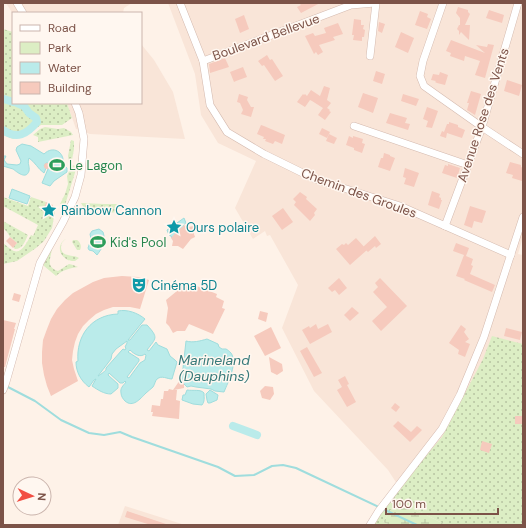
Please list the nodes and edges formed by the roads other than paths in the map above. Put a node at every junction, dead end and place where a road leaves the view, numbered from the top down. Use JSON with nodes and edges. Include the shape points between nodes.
{"nodes":[{"id":1,"x":17,"y":3,"type":"edge"},
{"id":2,"x":180,"y":3,"type":"edge"},
{"id":3,"x":376,"y":3,"type":"edge"},
{"id":4,"x":443,"y":3,"type":"edge"},
{"id":5,"x":518,"y":3,"type":"edge"},
{"id":6,"x":22,"y":12,"type":"edge"},
{"id":7,"x":370,"y":56,"type":"dead end"},
{"id":8,"x":203,"y":61,"type":"junction"},
{"id":9,"x":75,"y":104,"type":"edge"},
{"id":10,"x":354,"y":126,"type":"dead end"},
{"id":11,"x":482,"y":127,"type":"junction"},
{"id":12,"x":523,"y":154,"type":"edge"},
{"id":13,"x":468,"y":165,"type":"junction"},
{"id":14,"x":523,"y":217,"type":"edge"},
{"id":15,"x":445,"y":226,"type":"junction"},
{"id":16,"x":511,"y":255,"type":"junction"},
{"id":17,"x":3,"y":390,"type":"edge"},
{"id":18,"x":370,"y":525,"type":"edge"}],
"edges":[{"from":1,"to":6,"type":"street"},
{"from":2,"to":8,"type":"street","name":"Chemin des Groules"},
{"from":3,"to":7,"type":"street"},
{"from":3,"to":8,"type":"street","name":"Boulevard Bellevue","via":[[351,6]]},
{"from":4,"to":11,"type":"street","via":[[420,76],[424,86]]},
{"from":5,"to":11,"type":"street","name":"Avenue Rose des Vents"},
{"from":8,"to":15,"type":"street","name":"Chemin des Groules","via":[[210,105],[227,132],[315,179],[400,206]]},
{"from":9,"to":17,"type":"street","via":[[84,139],[81,175],[75,197],[40,263]]},
{"from":10,"to":13,"type":"street"},
{"from":11,"to":12,"type":"street"},
{"from":11,"to":13,"type":"street","name":"Avenue Rose des Vents"},
{"from":13,"to":15,"type":"street","name":"Avenue Rose des Vents"},
{"from":14,"to":16,"type":"street"},
{"from":15,"to":16,"type":"street","name":"Chemin des Groules"},
{"from":16,"to":18,"type":"street","via":[[484,337],[460,395],[442,429]]}]}
